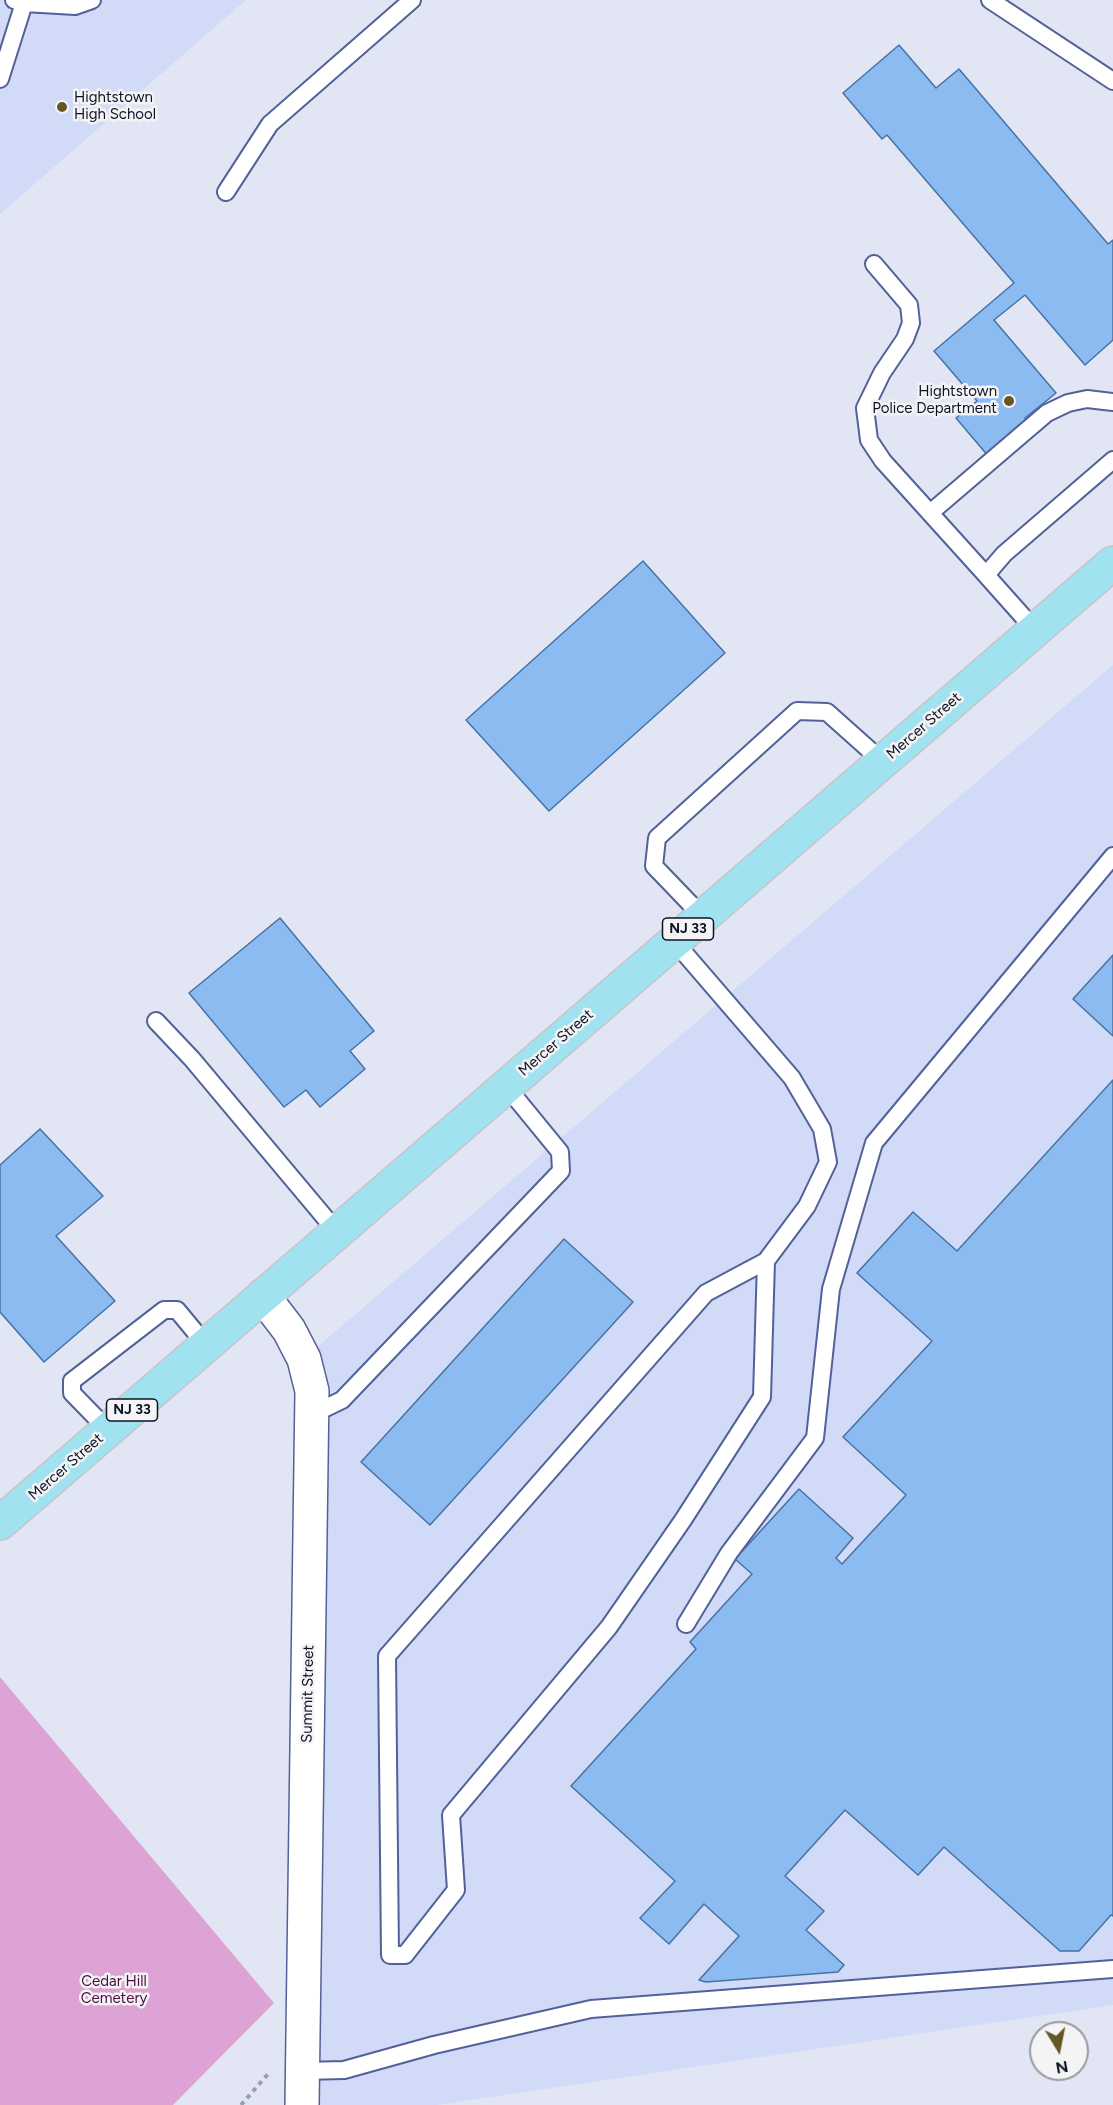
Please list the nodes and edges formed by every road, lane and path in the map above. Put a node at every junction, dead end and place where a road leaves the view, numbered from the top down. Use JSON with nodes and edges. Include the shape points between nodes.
{"nodes":[{"id":1,"x":92,"y":0,"type":"edge"},
{"id":2,"x":412,"y":0,"type":"edge"},
{"id":3,"x":990,"y":0,"type":"edge"},
{"id":4,"x":21,"y":1,"type":"edge"},
{"id":5,"x":0,"y":79,"type":"edge"},
{"id":6,"x":1113,"y":81,"type":"edge"},
{"id":7,"x":226,"y":192,"type":"dead end"},
{"id":8,"x":874,"y":264,"type":"dead end"},
{"id":9,"x":1113,"y":402,"type":"edge"},
{"id":10,"x":1113,"y":460,"type":"edge"},
{"id":11,"x":930,"y":513,"type":"junction"},
{"id":12,"x":1113,"y":563,"type":"edge"},
{"id":13,"x":986,"y":575,"type":"junction"},
{"id":14,"x":1035,"y":630,"type":"junction"},
{"id":15,"x":883,"y":762,"type":"junction"},
{"id":16,"x":1113,"y":856,"type":"edge"},
{"id":17,"x":703,"y":917,"type":"junction"},
{"id":18,"x":674,"y":941,"type":"junction"},
{"id":19,"x":156,"y":1021,"type":"dead end"},
{"id":20,"x":506,"y":1086,"type":"junction"},
{"id":21,"x":337,"y":1232,"type":"junction"},
{"id":22,"x":766,"y":1261,"type":"junction"},
{"id":23,"x":263,"y":1296,"type":"junction"},
{"id":24,"x":206,"y":1345,"type":"junction"},
{"id":25,"x":311,"y":1415,"type":"junction"},
{"id":26,"x":108,"y":1431,"type":"junction"},
{"id":27,"x":0,"y":1523,"type":"edge"},
{"id":28,"x":686,"y":1624,"type":"dead end"},
{"id":29,"x":1113,"y":1969,"type":"edge"},
{"id":30,"x":303,"y":2071,"type":"junction"},
{"id":31,"x":302,"y":2105,"type":"edge"}],
"edges":[{"from":1,"to":4,"type":"lane","via":[[75,6]]},
{"from":2,"to":7,"type":"lane","via":[[270,124]]},
{"from":3,"to":6,"type":"lane"},
{"from":4,"to":5,"type":"lane"},
{"from":8,"to":11,"type":"lane","via":[[909,305],[911,323],[865,408],[869,440]]},
{"from":9,"to":11,"type":"lane","via":[[1087,399],[1047,413]]},
{"from":10,"to":13,"type":"lane","via":[[1004,554]]},
{"from":11,"to":13,"type":"lane"},
{"from":12,"to":14,"type":"main road","name":"Mercer Street","number":"NJ 33"},
{"from":13,"to":14,"type":"lane"},
{"from":14,"to":15,"type":"main road","name":"Mercer Street","number":"NJ 33"},
{"from":15,"to":17,"type":"main road","name":"Mercer Street","number":"NJ 33"},
{"from":15,"to":17,"type":"lane","via":[[827,712],[796,711],[657,838],[654,866]]},
{"from":16,"to":28,"type":"lane","via":[[874,1143],[831,1289],[815,1438],[729,1553]]},
{"from":17,"to":18,"type":"main road","name":"Mercer Street","number":"NJ 33"},
{"from":18,"to":20,"type":"main road","name":"Mercer Street","number":"NJ 33"},
{"from":18,"to":22,"type":"lane","via":[[792,1078],[822,1129],[828,1162],[807,1206]]},
{"from":19,"to":21,"type":"lane"},
{"from":20,"to":21,"type":"main road","name":"Mercer Street","number":"NJ 33"},
{"from":20,"to":25,"type":"lane","via":[[560,1152],[561,1171],[342,1400]]},
{"from":21,"to":23,"type":"main road","name":"Mercer Street","number":"NJ 33"},
{"from":22,"to":22,"type":"lane","via":[[762,1397],[609,1627],[451,1815],[456,1890],[405,1955],[390,1955],[387,1656],[706,1293]]},
{"from":23,"to":24,"type":"main road","name":"Mercer Street","number":"NJ 33"},
{"from":23,"to":25,"type":"street","name":"Summit Street","via":[[289,1330],[304,1359],[312,1391]]},
{"from":24,"to":26,"type":"main road","name":"Mercer Street","number":"NJ 33"},
{"from":24,"to":26,"type":"lane","via":[[177,1310],[164,1310],[72,1381],[72,1393]]},
{"from":25,"to":30,"type":"street","name":"Summit Street"},
{"from":26,"to":27,"type":"main road","name":"Mercer Street","number":"NJ 33"},
{"from":29,"to":30,"type":"lane","via":[[591,2009],[345,2070]]},
{"from":30,"to":31,"type":"street","name":"Summit Street"}]}
